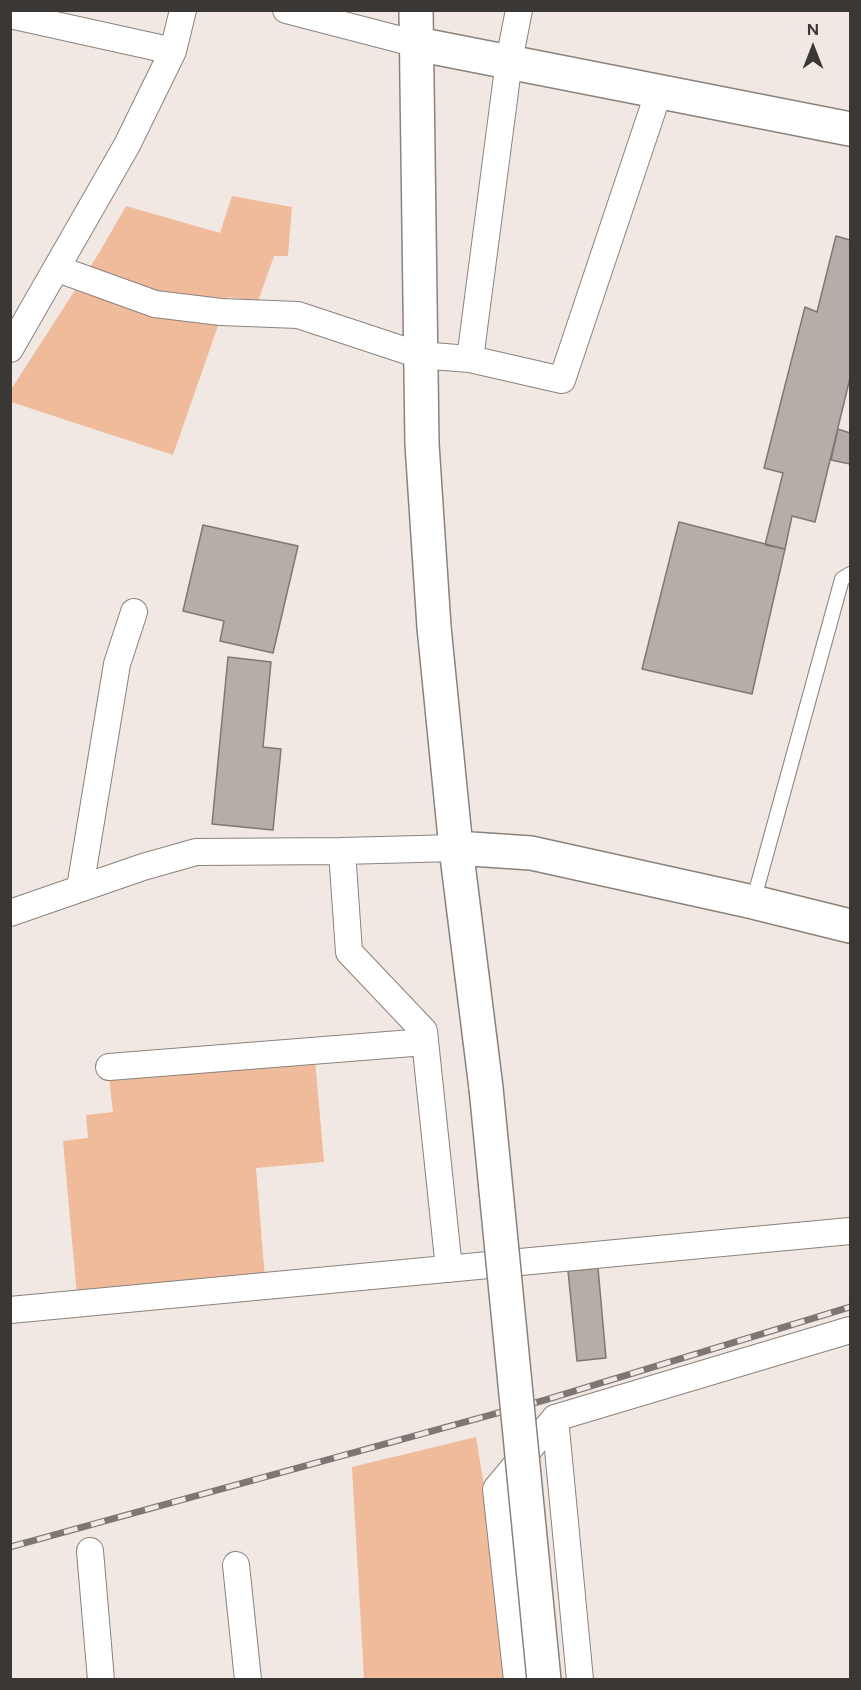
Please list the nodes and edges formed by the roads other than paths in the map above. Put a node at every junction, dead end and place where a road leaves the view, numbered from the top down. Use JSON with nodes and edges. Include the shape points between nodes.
{"nodes":[{"id":1,"x":183,"y":10,"type":"edge"},
{"id":2,"x":286,"y":10,"type":"edge"},
{"id":3,"x":416,"y":10,"type":"edge"},
{"id":4,"x":519,"y":10,"type":"edge"},
{"id":5,"x":10,"y":15,"type":"edge"},
{"id":6,"x":417,"y":44,"type":"junction"},
{"id":7,"x":173,"y":51,"type":"junction"},
{"id":8,"x":509,"y":61,"type":"junction"},
{"id":9,"x":658,"y":91,"type":"junction"},
{"id":10,"x":850,"y":129,"type":"edge"},
{"id":11,"x":58,"y":269,"type":"junction"},
{"id":12,"x":10,"y":350,"type":"edge"},
{"id":13,"x":419,"y":355,"type":"junction"},
{"id":14,"x":470,"y":359,"type":"junction"},
{"id":15,"x":850,"y":574,"type":"edge"},
{"id":16,"x":134,"y":612,"type":"dead end"},
{"id":17,"x":456,"y":848,"type":"junction"},
{"id":18,"x":342,"y":851,"type":"junction"},
{"id":19,"x":80,"y":888,"type":"junction"},
{"id":20,"x":753,"y":902,"type":"junction"},
{"id":21,"x":10,"y":913,"type":"edge"},
{"id":22,"x":850,"y":926,"type":"edge"},
{"id":23,"x":425,"y":1042,"type":"junction"},
{"id":24,"x":109,"y":1067,"type":"dead end"},
{"id":25,"x":850,"y":1232,"type":"edge"},
{"id":26,"x":449,"y":1269,"type":"junction"},
{"id":27,"x":10,"y":1310,"type":"edge"},
{"id":28,"x":850,"y":1330,"type":"edge"},
{"id":29,"x":555,"y":1418,"type":"junction"},
{"id":30,"x":90,"y":1551,"type":"dead end"},
{"id":31,"x":236,"y":1565,"type":"dead end"},
{"id":32,"x":101,"y":1680,"type":"edge"},
{"id":33,"x":248,"y":1680,"type":"edge"},
{"id":34,"x":517,"y":1680,"type":"edge"},
{"id":35,"x":544,"y":1680,"type":"edge"},
{"id":36,"x":580,"y":1680,"type":"edge"}],
"edges":[{"from":1,"to":7,"type":"street"},
{"from":2,"to":6,"type":"street"},
{"from":3,"to":6,"type":"street"},
{"from":4,"to":8,"type":"street"},
{"from":5,"to":7,"type":"street"},
{"from":6,"to":8,"type":"street"},
{"from":6,"to":13,"type":"street"},
{"from":7,"to":11,"type":"street","via":[[127,145]]},
{"from":8,"to":9,"type":"street"},
{"from":8,"to":14,"type":"street"},
{"from":9,"to":10,"type":"street"},
{"from":9,"to":14,"type":"street","via":[[562,380]]},
{"from":11,"to":12,"type":"street"},
{"from":11,"to":13,"type":"street","via":[[155,304],[298,315]]},
{"from":13,"to":14,"type":"street"},
{"from":13,"to":17,"type":"street","via":[[434,627]]},
{"from":15,"to":20,"type":"lane","via":[[842,579]]},
{"from":16,"to":19,"type":"street","via":[[117,664]]},
{"from":17,"to":18,"type":"street"},
{"from":17,"to":20,"type":"street","via":[[531,853]]},
{"from":17,"to":35,"type":"street","bridge":true,"via":[[486,1088]]},
{"from":18,"to":19,"type":"street","via":[[196,852]]},
{"from":18,"to":23,"type":"street","via":[[349,952],[424,1031]]},
{"from":19,"to":21,"type":"street"},
{"from":20,"to":22,"type":"street"},
{"from":23,"to":24,"type":"street"},
{"from":23,"to":26,"type":"street"},
{"from":25,"to":26,"type":"street"},
{"from":26,"to":27,"type":"street"},
{"from":28,"to":29,"type":"street"},
{"from":29,"to":34,"type":"street","via":[[496,1489]]},
{"from":29,"to":36,"type":"street"},
{"from":30,"to":32,"type":"street"},
{"from":31,"to":33,"type":"street"}]}
